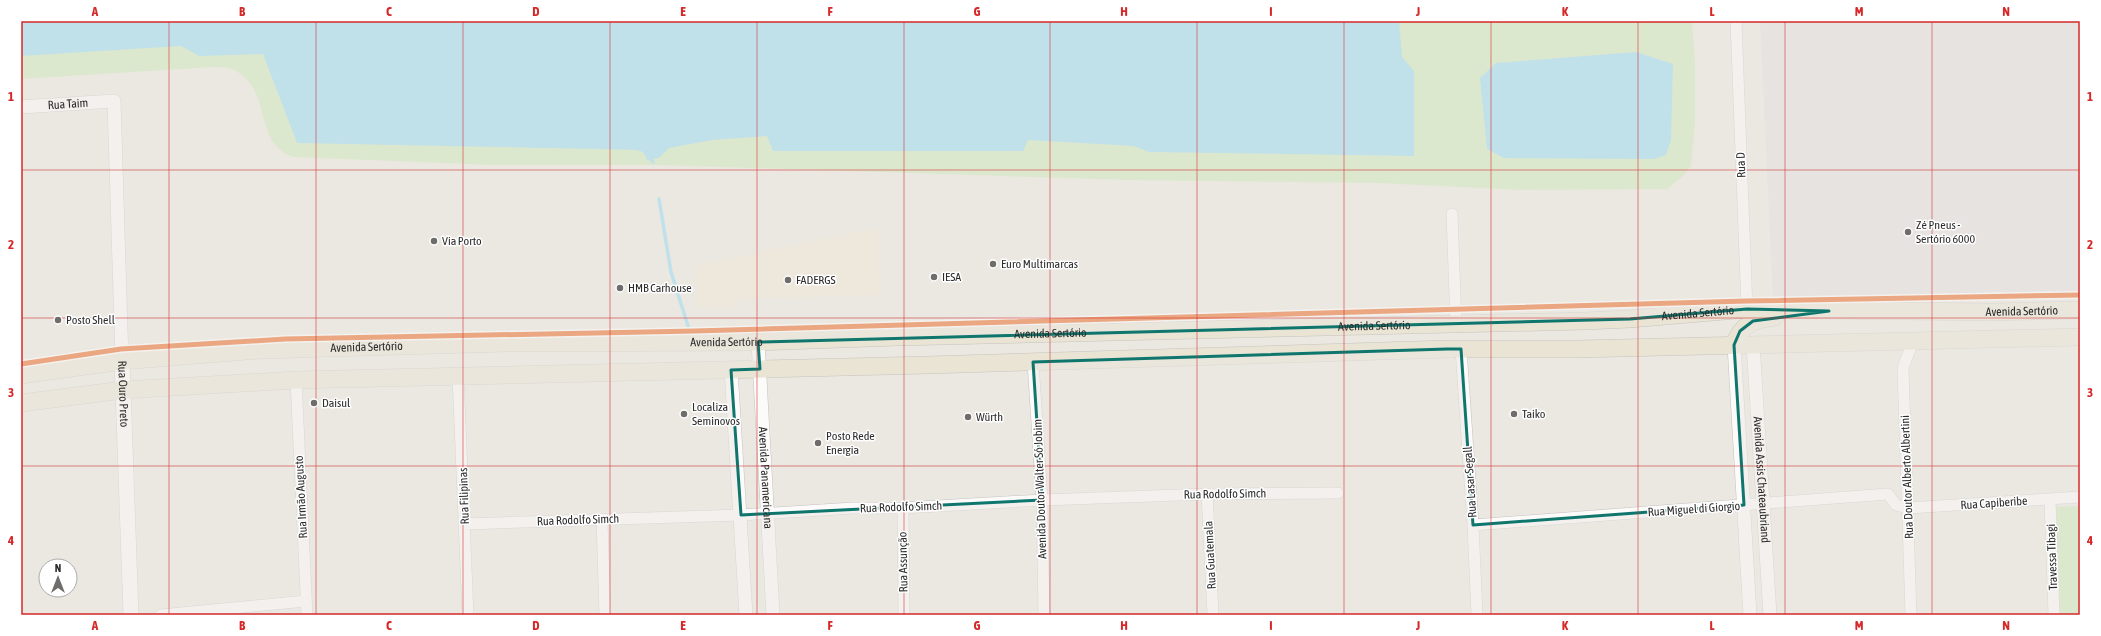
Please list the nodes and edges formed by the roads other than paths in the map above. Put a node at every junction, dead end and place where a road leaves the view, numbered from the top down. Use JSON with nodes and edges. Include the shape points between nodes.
{"nodes":[{"id":1,"x":1736,"y":21,"type":"edge"},
{"id":2,"x":114,"y":101,"type":"joint"},
{"id":3,"x":21,"y":107,"type":"edge"},
{"id":4,"x":1452,"y":214,"type":"dead end"},
{"id":5,"x":1747,"y":309,"type":"junction"},
{"id":6,"x":2080,"y":310,"type":"edge"},
{"id":7,"x":1829,"y":311,"type":"junction"},
{"id":8,"x":1456,"y":324,"type":"junction"},
{"id":9,"x":2080,"y":337,"type":"edge"},
{"id":10,"x":1913,"y":340,"type":"junction"},
{"id":11,"x":758,"y":342,"type":"junction"},
{"id":12,"x":1753,"y":344,"type":"junction"},
{"id":13,"x":1734,"y":345,"type":"junction"},
{"id":14,"x":1461,"y":349,"type":"junction"},
{"id":15,"x":122,"y":361,"type":"junction"},
{"id":16,"x":1033,"y":362,"type":"junction"},
{"id":17,"x":760,"y":369,"type":"junction"},
{"id":18,"x":731,"y":370,"type":"junction"},
{"id":19,"x":21,"y":375,"type":"edge"},
{"id":20,"x":458,"y":376,"type":"junction"},
{"id":21,"x":296,"y":380,"type":"junction"},
{"id":22,"x":123,"y":390,"type":"junction"},
{"id":23,"x":21,"y":403,"type":"edge"},
{"id":24,"x":1338,"y":493,"type":"dead end"},
{"id":25,"x":1207,"y":494,"type":"junction"},
{"id":26,"x":2080,"y":497,"type":"edge"},
{"id":27,"x":2050,"y":499,"type":"junction"},
{"id":28,"x":1042,"y":500,"type":"junction"},
{"id":29,"x":1762,"y":504,"type":"junction"},
{"id":30,"x":1744,"y":505,"type":"junction"},
{"id":31,"x":903,"y":508,"type":"junction"},
{"id":32,"x":1908,"y":508,"type":"junction"},
{"id":33,"x":768,"y":514,"type":"junction"},
{"id":34,"x":741,"y":515,"type":"junction"},
{"id":35,"x":602,"y":519,"type":"junction"},
{"id":36,"x":465,"y":524,"type":"junction"},
{"id":37,"x":1473,"y":526,"type":"junction"},
{"id":38,"x":306,"y":601,"type":"junction"},
{"id":39,"x":131,"y":615,"type":"edge"},
{"id":40,"x":161,"y":615,"type":"edge"},
{"id":41,"x":306,"y":615,"type":"edge"},
{"id":42,"x":468,"y":615,"type":"edge"},
{"id":43,"x":605,"y":615,"type":"edge"},
{"id":44,"x":746,"y":615,"type":"edge"},
{"id":45,"x":773,"y":615,"type":"edge"},
{"id":46,"x":904,"y":615,"type":"edge"},
{"id":47,"x":1044,"y":615,"type":"edge"},
{"id":48,"x":1214,"y":615,"type":"edge"},
{"id":49,"x":1477,"y":615,"type":"edge"},
{"id":50,"x":1750,"y":615,"type":"edge"},
{"id":51,"x":1770,"y":615,"type":"edge"},
{"id":52,"x":1911,"y":615,"type":"edge"},
{"id":53,"x":2054,"y":615,"type":"edge"}],
"edges":[{"from":1,"to":5,"type":"street","name":"Rua D"},
{"from":2,"to":3,"type":"street","name":"Rua Taim"},
{"from":2,"to":15,"type":"street","name":"Rua Ouro Preto"},
{"from":4,"to":8,"type":"street"},
{"from":5,"to":7,"type":"main road","name":"Avenida Sertório","via":[[1790,308]]},
{"from":5,"to":8,"type":"main road","name":"Avenida Sertório","via":[[1630,319]]},
{"from":6,"to":7,"type":"main road","name":"Avenida Sertório"},
{"from":7,"to":13,"type":"main road","via":[[1753,321],[1740,331]]},
{"from":8,"to":11,"type":"main road","name":"Avenida Sertório"},
{"from":9,"to":10,"type":"main road","name":"Avenida Sertório"},
{"from":10,"to":12,"type":"main road","name":"Avenida Sertório"},
{"from":10,"to":32,"type":"street","name":"Rua Doutor Alberto Albertini","via":[[1903,368]]},
{"from":11,"to":15,"type":"main road","name":"Avenida Sertório","via":[[417,345],[216,352]]},
{"from":11,"to":17,"type":"street","name":"Avenida Panamericana"},
{"from":12,"to":13,"type":"main road","name":"Avenida Sertório"},
{"from":12,"to":29,"type":"street","name":"Avenida Assis Chateaubriand"},
{"from":13,"to":14,"type":"main road","name":"Avenida Sertório"},
{"from":13,"to":30,"type":"street","name":"Avenida Assis Chateaubriand"},
{"from":14,"to":16,"type":"main road","name":"Avenida Sertório"},
{"from":14,"to":37,"type":"street","name":"Rua Lasar Segall"},
{"from":15,"to":19,"type":"main road","name":"Avenida Sertório"},
{"from":15,"to":22,"type":"main road","name":"Rua Ouro Preto"},
{"from":16,"to":17,"type":"main road","name":"Avenida Sertório"},
{"from":16,"to":28,"type":"street","name":"Avenida Doutor Walter Só Jobim"},
{"from":17,"to":18,"type":"main road","name":"Avenida Sertório"},
{"from":17,"to":33,"type":"street","name":"Avenida Panamericana"},
{"from":18,"to":20,"type":"main road","name":"Avenida Sertório"},
{"from":18,"to":34,"type":"street"},
{"from":20,"to":21,"type":"main road","name":"Avenida Sertório"},
{"from":20,"to":36,"type":"street","name":"Rua Filipinas"},
{"from":21,"to":22,"type":"main road","name":"Avenida Sertório"},
{"from":21,"to":38,"type":"street","name":"Rua Irmão Augusto"},
{"from":22,"to":23,"type":"main road","name":"Avenida Sertório"},
{"from":22,"to":39,"type":"main road","name":"Rua Ouro Preto"},
{"from":24,"to":25,"type":"street","name":"Rua Rodolfo Simch"},
{"from":25,"to":28,"type":"street","name":"Rua Rodolfo Simch"},
{"from":25,"to":48,"type":"street","name":"Rua Guatemala"},
{"from":26,"to":27,"type":"street","name":"Rua Capiberibe"},
{"from":27,"to":32,"type":"street","name":"Rua Capiberibe"},
{"from":27,"to":53,"type":"street","name":"Travessa Tibagi"},
{"from":28,"to":31,"type":"street","name":"Rua Rodolfo Simch"},
{"from":28,"to":47,"type":"street","name":"Avenida Doutor Walter Só Jobim"},
{"from":29,"to":30,"type":"street","name":"Rua Miguel di Giorgio"},
{"from":29,"to":32,"type":"street","name":"Rua Miguel di Giorgio","via":[[1888,494],[1896,505]]},
{"from":29,"to":51,"type":"street","name":"Avenida Assis Chateaubriand"},
{"from":30,"to":37,"type":"street","name":"Rua Miguel di Giorgio"},
{"from":30,"to":50,"type":"street","name":"Avenida Assis Chateaubriand"},
{"from":31,"to":33,"type":"street","name":"Rua Rodolfo Simch","via":[[853,508]]},
{"from":31,"to":46,"type":"street","name":"Rua Assunção"},
{"from":32,"to":52,"type":"street","name":"Rua Doutor Alberto Albertini"},
{"from":33,"to":34,"type":"street","name":"Rua Rodolfo Simch"},
{"from":33,"to":45,"type":"street","name":"Avenida Panamericana"},
{"from":34,"to":35,"type":"street","name":"Rua Rodolfo Simch"},
{"from":34,"to":44,"type":"street"},
{"from":35,"to":36,"type":"street","name":"Rua Rodolfo Simch"},
{"from":35,"to":43,"type":"street"},
{"from":36,"to":42,"type":"street","name":"Rua Filipinas"},
{"from":37,"to":49,"type":"street","name":"Rua Lasar Segall"},
{"from":38,"to":40,"type":"street"},
{"from":38,"to":41,"type":"street","name":"Rua Irmão Augusto"}]}
